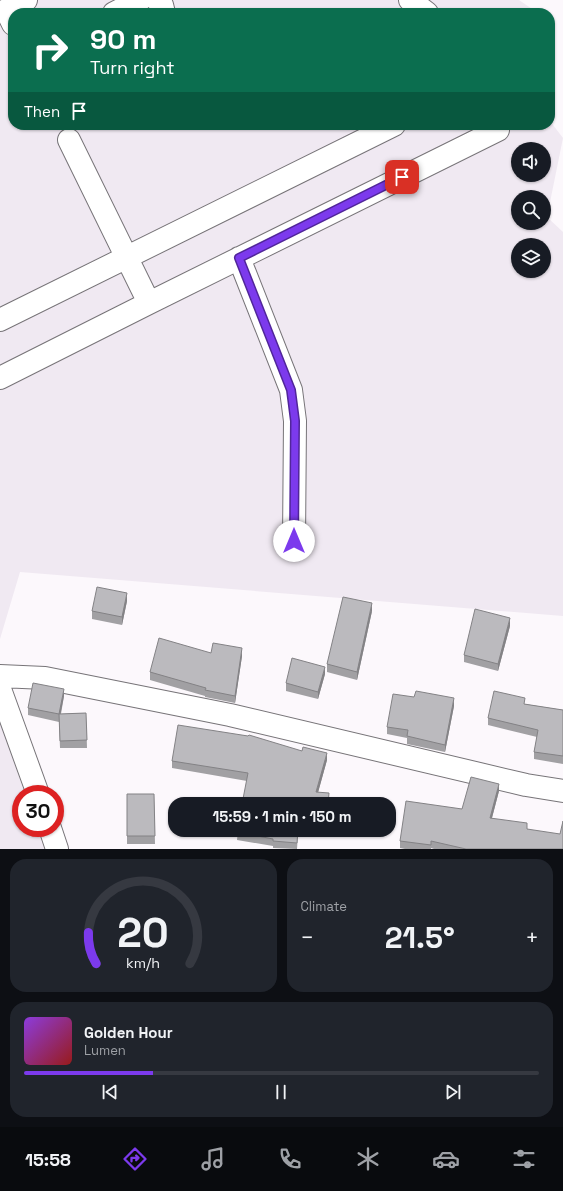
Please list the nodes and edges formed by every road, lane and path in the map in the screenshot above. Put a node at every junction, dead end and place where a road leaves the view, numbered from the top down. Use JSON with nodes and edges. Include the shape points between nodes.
{"nodes":[{"id":1,"x":26,"y":0,"type":"edge"},
{"id":2,"x":140,"y":0,"type":"edge"},
{"id":3,"x":157,"y":0,"type":"edge"},
{"id":4,"x":410,"y":0,"type":"edge"},
{"id":5,"x":10,"y":8,"type":"edge"},
{"id":6,"x":124,"y":8,"type":"edge"},
{"id":7,"x":163,"y":8,"type":"edge"},
{"id":8,"x":420,"y":8,"type":"edge"},
{"id":9,"x":384,"y":130,"type":"edge"},
{"id":10,"x":498,"y":130,"type":"edge"},
{"id":11,"x":69,"y":140,"type":"dead end"},
{"id":12,"x":126,"y":257,"type":"junction"},
{"id":13,"x":239,"y":258,"type":"junction"},
{"id":14,"x":149,"y":303,"type":"junction"},
{"id":15,"x":0,"y":320,"type":"edge"},
{"id":16,"x":0,"y":378,"type":"edge"},
{"id":17,"x":294,"y":541,"type":"dead end"},
{"id":18,"x":0,"y":676,"type":"edge"},
{"id":19,"x":0,"y":689,"type":"edge"},
{"id":20,"x":35,"y":785,"type":"edge"},
{"id":21,"x":563,"y":791,"type":"edge"},
{"id":22,"x":53,"y":837,"type":"edge"},
{"id":23,"x":57,"y":849,"type":"edge"}],
"edges":[{"from":1,"to":5,"type":"street"},
{"from":2,"to":6,"type":"street"},
{"from":3,"to":7,"type":"street"},
{"from":4,"to":8,"type":"street"},
{"from":9,"to":12,"type":"street"},
{"from":10,"to":13,"type":"street"},
{"from":11,"to":12,"type":"street"},
{"from":12,"to":14,"type":"street"},
{"from":12,"to":15,"type":"street"},
{"from":13,"to":14,"type":"street"},
{"from":13,"to":17,"type":"street","via":[[291,390],[295,421]]},
{"from":14,"to":16,"type":"street"},
{"from":18,"to":21,"type":"street","via":[[45,678],[222,713],[526,785]]},
{"from":19,"to":20,"type":"street"},
{"from":22,"to":23,"type":"street"}]}
